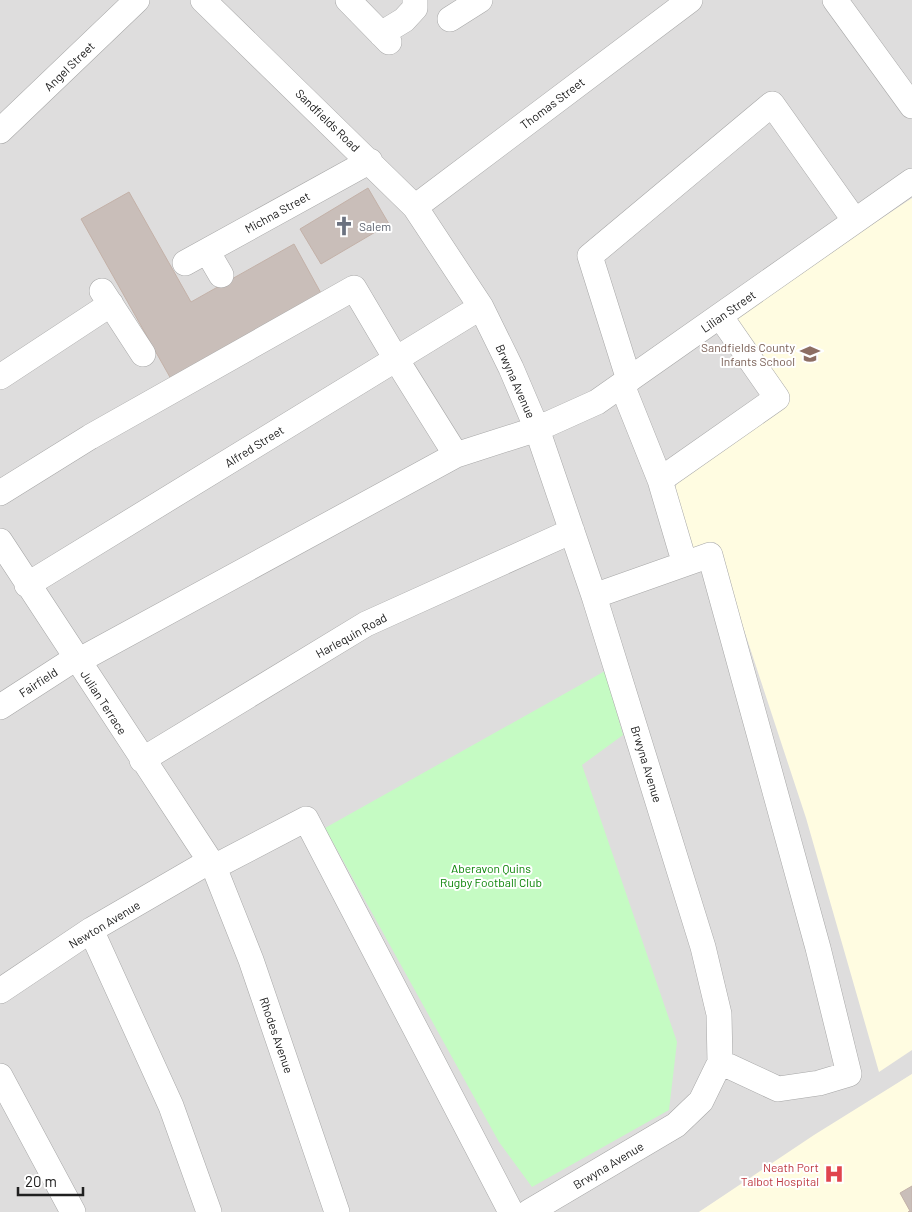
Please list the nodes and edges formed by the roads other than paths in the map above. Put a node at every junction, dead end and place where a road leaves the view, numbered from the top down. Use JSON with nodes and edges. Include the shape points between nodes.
{"nodes":[{"id":1,"x":137,"y":0,"type":"edge"},
{"id":2,"x":203,"y":0,"type":"edge"},
{"id":3,"x":348,"y":0,"type":"edge"},
{"id":4,"x":415,"y":0,"type":"edge"},
{"id":5,"x":480,"y":0,"type":"edge"},
{"id":6,"x":690,"y":0,"type":"edge"},
{"id":7,"x":836,"y":0,"type":"edge"},
{"id":8,"x":450,"y":19,"type":"dead end"},
{"id":9,"x":912,"y":106,"type":"edge"},
{"id":10,"x":0,"y":131,"type":"edge"},
{"id":11,"x":370,"y":161,"type":"junction"},
{"id":12,"x":912,"y":180,"type":"edge"},
{"id":13,"x":415,"y":206,"type":"junction"},
{"id":14,"x":855,"y":221,"type":"junction"},
{"id":15,"x":442,"y":249,"type":"joint"},
{"id":16,"x":206,"y":250,"type":"junction"},
{"id":17,"x":185,"y":263,"type":"dead end"},
{"id":18,"x":221,"y":275,"type":"dead end"},
{"id":19,"x":481,"y":307,"type":"junction"},
{"id":20,"x":720,"y":316,"type":"junction"},
{"id":21,"x":143,"y":354,"type":"dead end"},
{"id":22,"x":396,"y":359,"type":"junction"},
{"id":23,"x":0,"y":377,"type":"edge"},
{"id":24,"x":626,"y":383,"type":"junction"},
{"id":25,"x":537,"y":429,"type":"junction"},
{"id":26,"x":456,"y":455,"type":"junction"},
{"id":27,"x":660,"y":480,"type":"junction"},
{"id":28,"x":0,"y":493,"type":"edge"},
{"id":29,"x":572,"y":531,"type":"junction"},
{"id":30,"x":0,"y":542,"type":"edge"},
{"id":31,"x":680,"y":551,"type":"dead end"},
{"id":32,"x":27,"y":585,"type":"junction"},
{"id":33,"x":594,"y":596,"type":"junction"},
{"id":34,"x":77,"y":659,"type":"junction"},
{"id":35,"x":0,"y":706,"type":"edge"},
{"id":36,"x":142,"y":760,"type":"junction"},
{"id":37,"x":212,"y":864,"type":"junction"},
{"id":38,"x":91,"y":930,"type":"junction"},
{"id":39,"x":0,"y":991,"type":"edge"},
{"id":40,"x":720,"y":1062,"type":"junction"},
{"id":41,"x":0,"y":1076,"type":"edge"},
{"id":42,"x":73,"y":1212,"type":"edge"},
{"id":43,"x":209,"y":1212,"type":"edge"},
{"id":44,"x":338,"y":1212,"type":"edge"},
{"id":45,"x":512,"y":1212,"type":"edge"},
{"id":46,"x":529,"y":1212,"type":"edge"}],
"edges":[{"from":1,"to":10,"type":"street","name":"Angel Street"},
{"from":2,"to":11,"type":"street","name":"Sandfields Road"},
{"from":3,"to":4,"type":"street","via":[[385,38],[415,8]]},
{"from":5,"to":8,"type":"street"},
{"from":6,"to":13,"type":"street","name":"Thomas Street"},
{"from":7,"to":9,"type":"street"},
{"from":11,"to":13,"type":"street","name":"Sandfields Road"},
{"from":11,"to":16,"type":"street","name":"Michna Street"},
{"from":12,"to":14,"type":"street","name":"Lilian Street"},
{"from":13,"to":15,"type":"street","name":"Sandfields Road"},
{"from":14,"to":20,"type":"street","name":"Lilian Street"},
{"from":14,"to":24,"type":"street","via":[[772,104],[590,256]]},
{"from":15,"to":19,"type":"street","name":"Brwyna Avenue"},
{"from":16,"to":17,"type":"street","name":"Michna Street"},
{"from":16,"to":18,"type":"street"},
{"from":19,"to":22,"type":"street","name":"Alfred Street"},
{"from":19,"to":25,"type":"street","name":"Brwyna Avenue"},
{"from":20,"to":24,"type":"street","name":"Lilian Street"},
{"from":20,"to":27,"type":"street","via":[[777,398]]},
{"from":21,"to":23,"type":"street","via":[[106,298]]},
{"from":22,"to":26,"type":"street"},
{"from":22,"to":28,"type":"street","via":[[354,288]]},
{"from":22,"to":32,"type":"street","name":"Alfred Street"},
{"from":24,"to":25,"type":"street","name":"Lilian Street","via":[[597,402]]},
{"from":24,"to":27,"type":"street"},
{"from":25,"to":26,"type":"street","name":"Lilian Street"},
{"from":25,"to":29,"type":"street","name":"Brwyna Avenue"},
{"from":26,"to":34,"type":"street","name":"Fairfield"},
{"from":27,"to":31,"type":"street"},
{"from":29,"to":33,"type":"street","name":"Brwyna Avenue"},
{"from":29,"to":36,"type":"street","name":"Harlequin Road","via":[[366,624]]},
{"from":30,"to":32,"type":"street","name":"Julian Terrace"},
{"from":32,"to":34,"type":"street","name":"Julian Terrace"},
{"from":33,"to":40,"type":"street","name":"Brwyna Avenue","via":[[703,947],[719,1014]]},
{"from":33,"to":40,"type":"street","via":[[710,555],[818,948],[849,1074],[819,1083],[778,1089]]},
{"from":34,"to":35,"type":"street","name":"Fairfield"},
{"from":34,"to":36,"type":"street","name":"Julian Terrace"},
{"from":36,"to":37,"type":"street","name":"Julian Terrace"},
{"from":37,"to":38,"type":"street","name":"Newton Avenue"},
{"from":37,"to":44,"type":"street","name":"Rhodes Avenue","via":[[251,960]]},
{"from":37,"to":45,"type":"street","name":"Newton Avenue","via":[[306,819]]},
{"from":38,"to":39,"type":"street","name":"Newton Avenue"},
{"from":38,"to":43,"type":"street","via":[[171,1106]]},
{"from":40,"to":46,"type":"street","name":"Brwyna Avenue","via":[[701,1101],[676,1125]]},
{"from":41,"to":42,"type":"street"}]}
